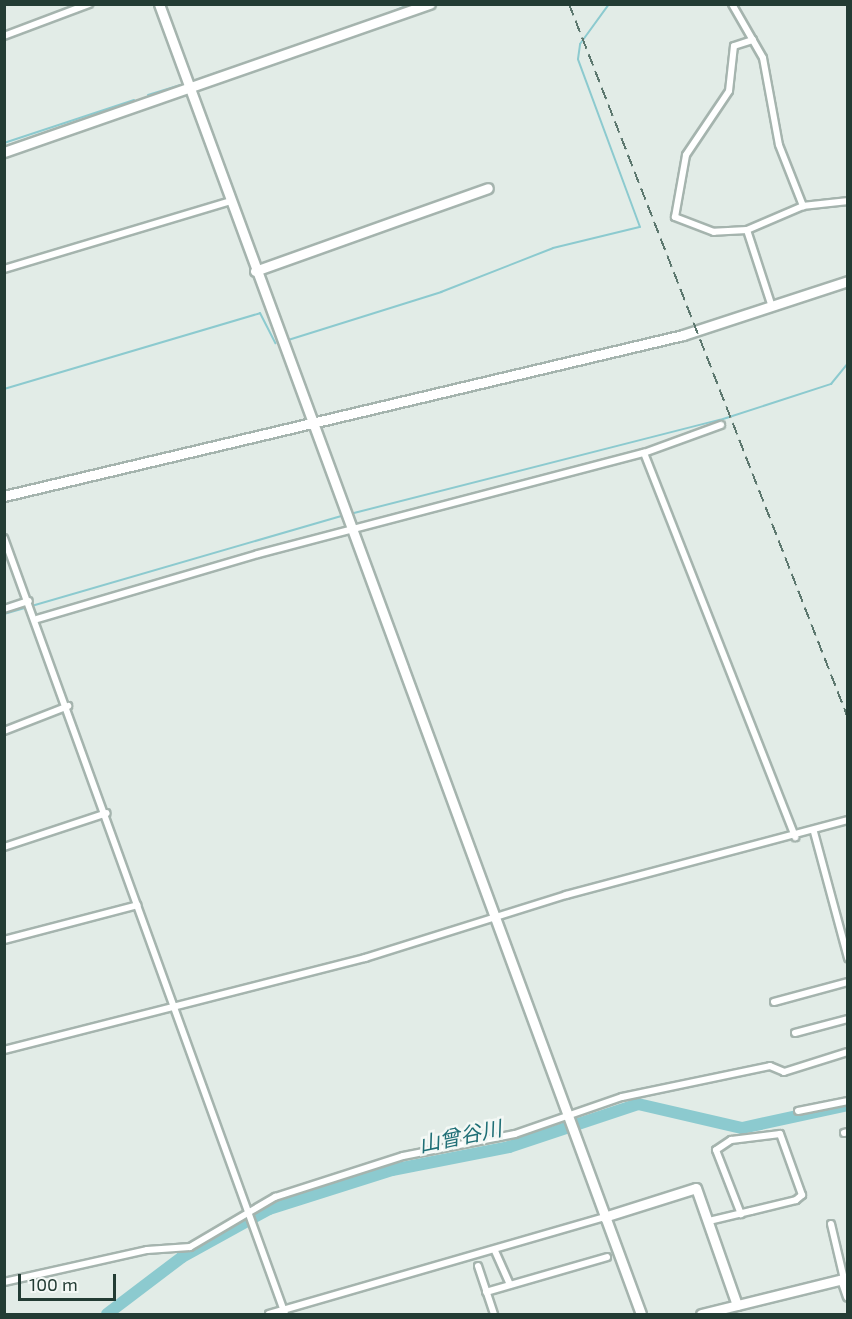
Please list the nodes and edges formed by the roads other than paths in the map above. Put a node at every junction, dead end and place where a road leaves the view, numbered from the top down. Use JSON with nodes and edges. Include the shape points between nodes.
{"nodes":[{"id":1,"x":89,"y":4,"type":"edge"},
{"id":2,"x":159,"y":4,"type":"edge"},
{"id":3,"x":430,"y":4,"type":"edge"},
{"id":4,"x":732,"y":4,"type":"edge"},
{"id":5,"x":4,"y":36,"type":"edge"},
{"id":6,"x":753,"y":40,"type":"junction"},
{"id":7,"x":190,"y":88,"type":"junction"},
{"id":8,"x":4,"y":152,"type":"edge"},
{"id":9,"x":488,"y":188,"type":"dead end"},
{"id":10,"x":230,"y":201,"type":"junction"},
{"id":11,"x":848,"y":201,"type":"edge"},
{"id":12,"x":803,"y":206,"type":"junction"},
{"id":13,"x":747,"y":230,"type":"junction"},
{"id":14,"x":4,"y":269,"type":"edge"},
{"id":15,"x":255,"y":271,"type":"junction"},
{"id":16,"x":848,"y":281,"type":"edge"},
{"id":17,"x":772,"y":307,"type":"junction"},
{"id":18,"x":310,"y":424,"type":"junction"},
{"id":19,"x":721,"y":425,"type":"dead end"},
{"id":20,"x":644,"y":453,"type":"junction"},
{"id":21,"x":4,"y":496,"type":"edge"},
{"id":22,"x":349,"y":532,"type":"junction"},
{"id":23,"x":4,"y":538,"type":"edge"},
{"id":24,"x":29,"y":601,"type":"junction"},
{"id":25,"x":4,"y":609,"type":"edge"},
{"id":26,"x":37,"y":619,"type":"junction"},
{"id":27,"x":68,"y":706,"type":"junction"},
{"id":28,"x":4,"y":731,"type":"edge"},
{"id":29,"x":107,"y":813,"type":"junction"},
{"id":30,"x":848,"y":820,"type":"edge"},
{"id":31,"x":814,"y":832,"type":"junction"},
{"id":32,"x":795,"y":837,"type":"junction"},
{"id":33,"x":4,"y":847,"type":"edge"},
{"id":34,"x":138,"y":905,"type":"junction"},
{"id":35,"x":495,"y":918,"type":"junction"},
{"id":36,"x":4,"y":940,"type":"edge"},
{"id":37,"x":848,"y":958,"type":"edge"},
{"id":38,"x":848,"y":982,"type":"edge"},
{"id":39,"x":774,"y":1002,"type":"dead end"},
{"id":40,"x":174,"y":1005,"type":"junction"},
{"id":41,"x":848,"y":1019,"type":"edge"},
{"id":42,"x":795,"y":1033,"type":"dead end"},
{"id":43,"x":4,"y":1050,"type":"edge"},
{"id":44,"x":848,"y":1052,"type":"edge"},
{"id":45,"x":848,"y":1101,"type":"edge"},
{"id":46,"x":798,"y":1111,"type":"dead end"},
{"id":47,"x":570,"y":1124,"type":"junction"},
{"id":48,"x":741,"y":1214,"type":"junction"},
{"id":49,"x":604,"y":1217,"type":"junction"},
{"id":50,"x":251,"y":1218,"type":"junction"},
{"id":51,"x":709,"y":1221,"type":"junction"},
{"id":52,"x":831,"y":1224,"type":"dead end"},
{"id":53,"x":495,"y":1251,"type":"junction"},
{"id":54,"x":607,"y":1257,"type":"dead end"},
{"id":55,"x":478,"y":1266,"type":"dead end"},
{"id":56,"x":844,"y":1279,"type":"edge"},
{"id":57,"x":4,"y":1282,"type":"edge"},
{"id":58,"x":510,"y":1285,"type":"junction"},
{"id":59,"x":486,"y":1292,"type":"junction"},
{"id":60,"x":848,"y":1296,"type":"edge"},
{"id":61,"x":737,"y":1305,"type":"junction"},
{"id":62,"x":284,"y":1312,"type":"edge"},
{"id":63,"x":269,"y":1314,"type":"edge"},
{"id":64,"x":494,"y":1314,"type":"edge"},
{"id":65,"x":641,"y":1314,"type":"edge"},
{"id":66,"x":701,"y":1314,"type":"edge"}],
"edges":[{"from":1,"to":5,"type":"street"},
{"from":2,"to":7,"type":"street"},
{"from":3,"to":7,"type":"street"},
{"from":4,"to":6,"type":"street"},
{"from":6,"to":12,"type":"street","via":[[771,87],[779,146]]},
{"from":6,"to":13,"type":"street","via":[[734,46],[729,91],[686,155],[675,217],[714,232]]},
{"from":7,"to":8,"type":"street"},
{"from":7,"to":10,"type":"street"},
{"from":9,"to":15,"type":"street"},
{"from":10,"to":14,"type":"street"},
{"from":10,"to":15,"type":"street"},
{"from":11,"to":12,"type":"street"},
{"from":12,"to":13,"type":"street"},
{"from":13,"to":17,"type":"street"},
{"from":15,"to":18,"type":"street"},
{"from":16,"to":17,"type":"street"},
{"from":17,"to":18,"type":"street","via":[[683,335]]},
{"from":18,"to":21,"type":"street"},
{"from":18,"to":22,"type":"street"},
{"from":19,"to":20,"type":"street"},
{"from":20,"to":22,"type":"street"},
{"from":20,"to":32,"type":"street"},
{"from":22,"to":26,"type":"street"},
{"from":22,"to":35,"type":"street"},
{"from":23,"to":24,"type":"street"},
{"from":24,"to":25,"type":"street"},
{"from":24,"to":26,"type":"street"},
{"from":26,"to":27,"type":"street"},
{"from":27,"to":28,"type":"street"},
{"from":27,"to":29,"type":"street"},
{"from":29,"to":33,"type":"street"},
{"from":29,"to":34,"type":"street"},
{"from":30,"to":31,"type":"street"},
{"from":31,"to":32,"type":"street"},
{"from":31,"to":37,"type":"street"},
{"from":32,"to":35,"type":"street","via":[[728,849]]},
{"from":34,"to":36,"type":"street"},
{"from":34,"to":40,"type":"street"},
{"from":35,"to":40,"type":"street","via":[[365,958]]},
{"from":35,"to":47,"type":"street"},
{"from":38,"to":39,"type":"street"},
{"from":40,"to":43,"type":"street"},
{"from":40,"to":50,"type":"street"},
{"from":41,"to":42,"type":"street"},
{"from":44,"to":47,"type":"street","via":[[784,1072],[770,1066],[622,1097]]},
{"from":45,"to":46,"type":"street"},
{"from":47,"to":49,"type":"street"},
{"from":47,"to":50,"type":"street","via":[[403,1156],[274,1197]]},
{"from":48,"to":48,"type":"street","via":[[802,1195],[780,1134],[731,1140],[716,1150]]},
{"from":48,"to":51,"type":"street"},
{"from":49,"to":51,"type":"street","via":[[696,1188]]},
{"from":49,"to":53,"type":"street"},
{"from":49,"to":65,"type":"street"},
{"from":50,"to":57,"type":"street","via":[[190,1247],[147,1250]]},
{"from":50,"to":62,"type":"street"},
{"from":51,"to":61,"type":"street"},
{"from":52,"to":56,"type":"street"},
{"from":53,"to":58,"type":"street"},
{"from":53,"to":62,"type":"street"},
{"from":54,"to":58,"type":"street"},
{"from":55,"to":59,"type":"street"},
{"from":56,"to":60,"type":"street"},
{"from":56,"to":61,"type":"street"},
{"from":58,"to":59,"type":"street"},
{"from":59,"to":64,"type":"street"},
{"from":61,"to":66,"type":"street"},
{"from":62,"to":63,"type":"street"}]}
